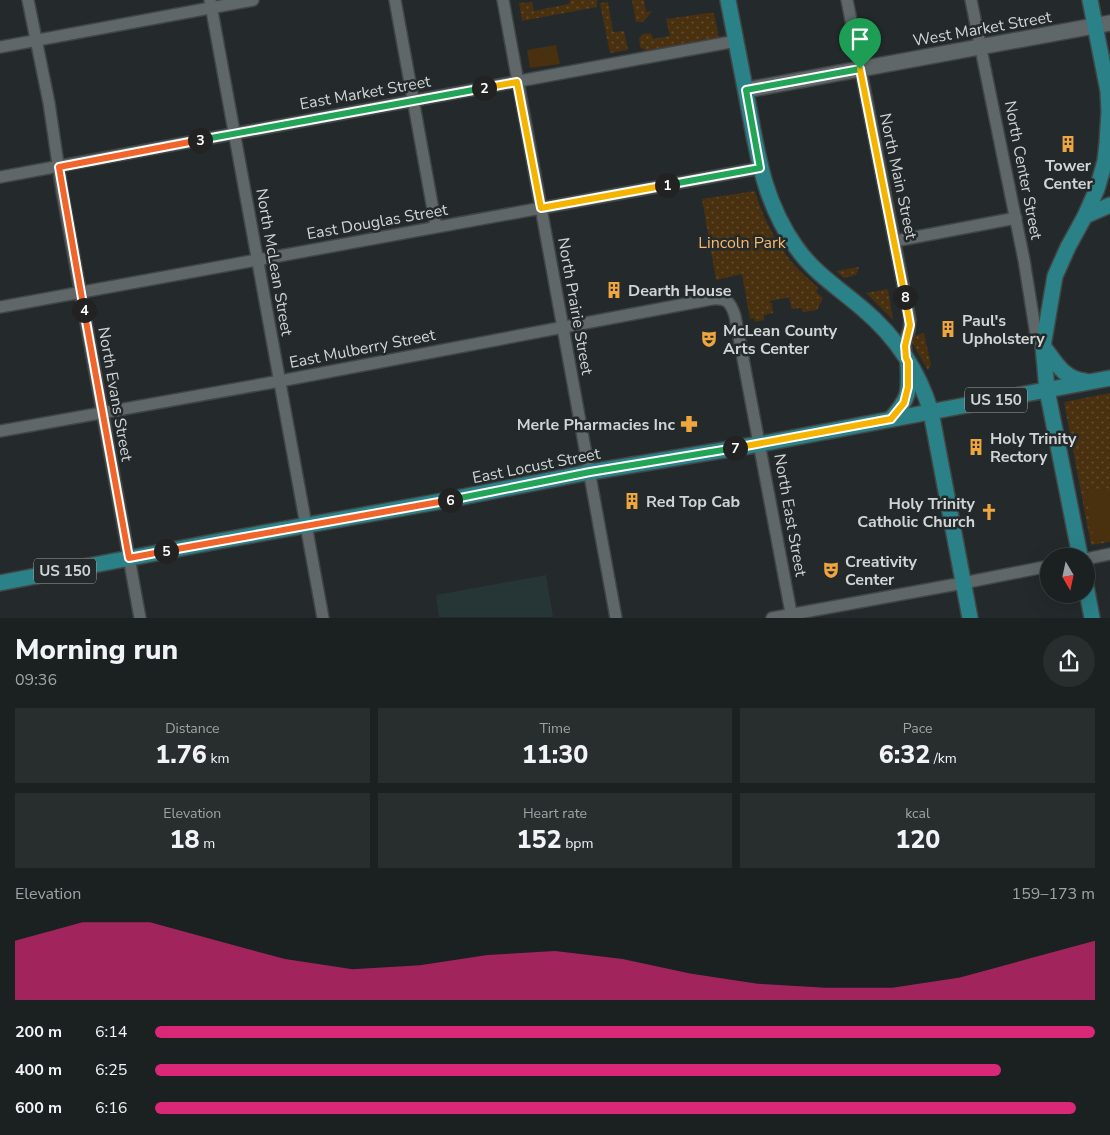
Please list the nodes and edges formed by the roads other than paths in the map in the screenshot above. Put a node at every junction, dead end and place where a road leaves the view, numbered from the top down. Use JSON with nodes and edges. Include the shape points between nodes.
{"nodes":[{"id":1,"x":28,"y":0,"type":"edge"},
{"id":2,"x":253,"y":0,"type":"edge"},
{"id":3,"x":395,"y":0,"type":"edge"},
{"id":4,"x":503,"y":0,"type":"edge"},
{"id":5,"x":728,"y":0,"type":"edge"},
{"id":6,"x":847,"y":0,"type":"edge"},
{"id":7,"x":971,"y":0,"type":"edge"},
{"id":8,"x":1090,"y":0,"type":"edge"},
{"id":9,"x":211,"y":4,"type":"edge"},
{"id":10,"x":1103,"y":24,"type":"edge"},
{"id":11,"x":36,"y":40,"type":"junction"},
{"id":12,"x":736,"y":41,"type":"junction"},
{"id":13,"x":981,"y":46,"type":"junction"},
{"id":14,"x":0,"y":47,"type":"edge"},
{"id":15,"x":860,"y":69,"type":"junction"},
{"id":16,"x":517,"y":82,"type":"junction"},
{"id":17,"x":746,"y":90,"type":"junction"},
{"id":18,"x":414,"y":101,"type":"junction"},
{"id":19,"x":234,"y":134,"type":"junction"},
{"id":20,"x":1105,"y":161,"type":"junction"},
{"id":21,"x":59,"y":167,"type":"junction"},
{"id":22,"x":760,"y":168,"type":"junction"},
{"id":23,"x":0,"y":177,"type":"edge"},
{"id":24,"x":1110,"y":178,"type":"edge"},
{"id":25,"x":1110,"y":205,"type":"edge"},
{"id":26,"x":541,"y":208,"type":"junction"},
{"id":27,"x":1085,"y":216,"type":"junction"},
{"id":28,"x":1016,"y":218,"type":"junction"},
{"id":29,"x":436,"y":226,"type":"junction"},
{"id":30,"x":895,"y":241,"type":"junction"},
{"id":31,"x":258,"y":259,"type":"junction"},
{"id":32,"x":81,"y":292,"type":"junction"},
{"id":33,"x":730,"y":302,"type":"joint"},
{"id":34,"x":0,"y":307,"type":"edge"},
{"id":35,"x":563,"y":327,"type":"junction"},
{"id":36,"x":1043,"y":346,"type":"junction"},
{"id":37,"x":907,"y":360,"type":"junction"},
{"id":38,"x":1110,"y":378,"type":"edge"},
{"id":39,"x":280,"y":381,"type":"junction"},
{"id":40,"x":1091,"y":381,"type":"junction"},
{"id":41,"x":1047,"y":390,"type":"junction"},
{"id":42,"x":931,"y":412,"type":"junction"},
{"id":43,"x":102,"y":413,"type":"junction"},
{"id":44,"x":891,"y":419,"type":"junction"},
{"id":45,"x":0,"y":432,"type":"edge"},
{"id":46,"x":760,"y":444,"type":"junction"},
{"id":47,"x":590,"y":472,"type":"junction"},
{"id":48,"x":306,"y":525,"type":"junction"},
{"id":49,"x":1078,"y":548,"type":"edge"},
{"id":50,"x":1110,"y":554,"type":"edge"},
{"id":51,"x":1095,"y":557,"type":"edge"},
{"id":52,"x":129,"y":558,"type":"junction"},
{"id":53,"x":1040,"y":568,"type":"edge"},
{"id":54,"x":0,"y":583,"type":"edge"},
{"id":55,"x":963,"y":584,"type":"junction"},
{"id":56,"x":1089,"y":603,"type":"edge"},
{"id":57,"x":791,"y":616,"type":"edge"},
{"id":58,"x":140,"y":618,"type":"edge"},
{"id":59,"x":323,"y":618,"type":"edge"},
{"id":60,"x":616,"y":618,"type":"edge"},
{"id":61,"x":772,"y":618,"type":"edge"},
{"id":62,"x":970,"y":618,"type":"edge"},
{"id":63,"x":1092,"y":618,"type":"edge"}],
"edges":[{"from":1,"to":11,"type":"street","name":"North Evans Street"},
{"from":2,"to":9,"type":"street"},
{"from":3,"to":18,"type":"street"},
{"from":4,"to":16,"type":"street","name":"North Prairie Street"},
{"from":5,"to":12,"type":"main road"},
{"from":6,"to":15,"type":"street","name":"North Main Street"},
{"from":7,"to":13,"type":"street","name":"North Center Street"},
{"from":8,"to":10,"type":"main road"},
{"from":9,"to":11,"type":"street"},
{"from":9,"to":19,"type":"street","name":"North McLean Street"},
{"from":10,"to":13,"type":"street","name":"West Market Street"},
{"from":10,"to":20,"type":"main road","via":[[1109,127]]},
{"from":11,"to":14,"type":"street"},
{"from":11,"to":21,"type":"street","name":"North Evans Street"},
{"from":12,"to":16,"type":"street","name":"East Market Street"},
{"from":12,"to":17,"type":"main road"},
{"from":13,"to":15,"type":"street","name":"West Market Street"},
{"from":13,"to":28,"type":"street","name":"North Center Street"},
{"from":15,"to":17,"type":"street"},
{"from":15,"to":30,"type":"street","name":"North Main Street"},
{"from":16,"to":18,"type":"street","name":"East Market Street"},
{"from":16,"to":26,"type":"street","name":"North Prairie Street"},
{"from":17,"to":22,"type":"main road"},
{"from":18,"to":19,"type":"street","name":"East Market Street"},
{"from":18,"to":29,"type":"street"},
{"from":19,"to":21,"type":"street","name":"East Market Street"},
{"from":19,"to":31,"type":"street","name":"North McLean Street"},
{"from":20,"to":24,"type":"main road"},
{"from":20,"to":27,"type":"main road"},
{"from":21,"to":23,"type":"street","name":"East Market Street"},
{"from":21,"to":32,"type":"street","name":"North Evans Street"},
{"from":22,"to":26,"type":"street","name":"East Douglas Street"},
{"from":22,"to":37,"type":"main road","via":[[776,214],[797,249],[820,274],[884,329]]},
{"from":25,"to":27,"type":"main road"},
{"from":26,"to":29,"type":"street","name":"East Douglas Street"},
{"from":26,"to":35,"type":"street","name":"North Prairie Street"},
{"from":27,"to":36,"type":"main road","via":[[1055,276]]},
{"from":28,"to":30,"type":"street"},
{"from":28,"to":36,"type":"street","name":"North Center Street","via":[[1036,335]]},
{"from":29,"to":31,"type":"street","name":"East Douglas Street"},
{"from":30,"to":37,"type":"street","name":"North Main Street","via":[[910,320],[905,341]]},
{"from":31,"to":32,"type":"street","name":"East Douglas Street"},
{"from":31,"to":39,"type":"street","name":"North McLean Street"},
{"from":32,"to":34,"type":"street","name":"East Douglas Street"},
{"from":32,"to":43,"type":"street","name":"North Evans Street"},
{"from":33,"to":35,"type":"street","name":"East Mulberry Street","via":[[712,299]]},
{"from":33,"to":46,"type":"street","name":"North East Street"},
{"from":35,"to":39,"type":"street","name":"East Mulberry Street"},
{"from":35,"to":47,"type":"street","name":"North Prairie Street"},
{"from":36,"to":40,"type":"main road","via":[[1064,373],[1072,378]]},
{"from":36,"to":41,"type":"main road"},
{"from":37,"to":42,"type":"main road","via":[[921,383]]},
{"from":37,"to":44,"type":"main road","via":[[907,398]]},
{"from":38,"to":40,"type":"main road","number":"US 150"},
{"from":39,"to":43,"type":"street","name":"East Mulberry Street"},
{"from":39,"to":48,"type":"street","name":"North McLean Street"},
{"from":40,"to":41,"type":"main road","number":"US 150"},
{"from":41,"to":42,"type":"main road","number":"US 150"},
{"from":41,"to":49,"type":"main road"},
{"from":42,"to":44,"type":"main road","name":"East Locust Street","number":"US 150"},
{"from":42,"to":55,"type":"main road"},
{"from":43,"to":45,"type":"street","name":"East Mulberry Street"},
{"from":43,"to":52,"type":"street","name":"North Evans Street"},
{"from":44,"to":46,"type":"main road","name":"East Locust Street","number":"US 150"},
{"from":46,"to":47,"type":"main road","name":"East Locust Street","number":"US 150"},
{"from":46,"to":57,"type":"street","name":"North East Street"},
{"from":47,"to":48,"type":"main road","name":"East Locust Street","number":"US 150"},
{"from":47,"to":60,"type":"street","name":"North Prairie Street"},
{"from":48,"to":52,"type":"main road","name":"East Locust Street","number":"US 150"},
{"from":48,"to":59,"type":"street","name":"North McLean Street"},
{"from":50,"to":51,"type":"street"},
{"from":52,"to":54,"type":"main road","name":"East Locust Street","number":"US 150"},
{"from":52,"to":58,"type":"street","name":"North Evans Street"},
{"from":53,"to":55,"type":"street"},
{"from":55,"to":57,"type":"street"},
{"from":55,"to":62,"type":"main road"},
{"from":56,"to":63,"type":"main road"},
{"from":57,"to":61,"type":"street"}]}
